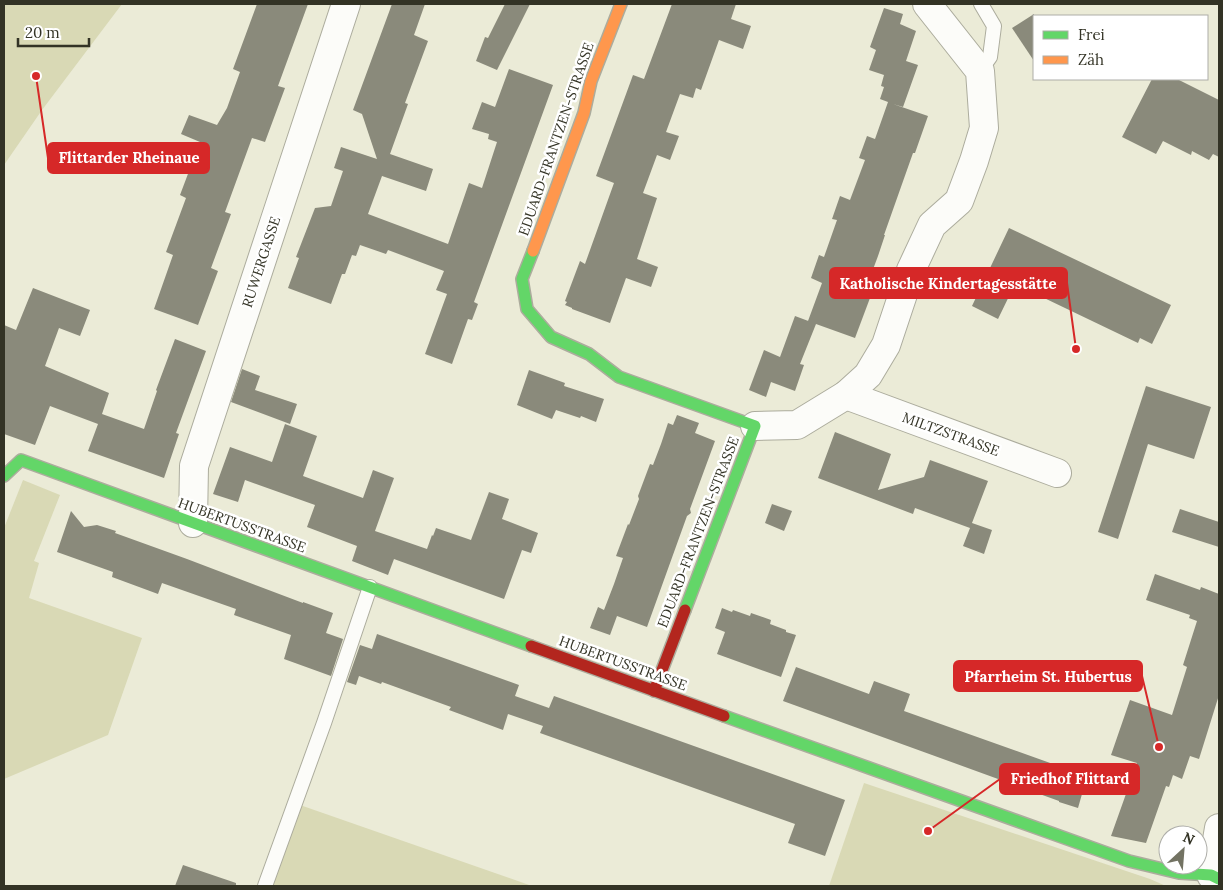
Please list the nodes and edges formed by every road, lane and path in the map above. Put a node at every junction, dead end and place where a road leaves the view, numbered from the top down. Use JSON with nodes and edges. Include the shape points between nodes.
{"nodes":[{"id":1,"x":346,"y":4,"type":"edge"},
{"id":2,"x":621,"y":4,"type":"edge"},
{"id":3,"x":927,"y":4,"type":"edge"},
{"id":4,"x":981,"y":4,"type":"edge"},
{"id":5,"x":980,"y":71,"type":"junction"},
{"id":6,"x":846,"y":395,"type":"junction"},
{"id":7,"x":755,"y":426,"type":"junction"},
{"id":8,"x":1056,"y":472,"type":"dead end"},
{"id":9,"x":4,"y":476,"type":"edge"},
{"id":10,"x":192,"y":523,"type":"junction"},
{"id":11,"x":370,"y":587,"type":"junction"},
{"id":12,"x":654,"y":691,"type":"junction"},
{"id":13,"x":1219,"y":828,"type":"edge"},
{"id":14,"x":1215,"y":877,"type":"edge"},
{"id":15,"x":265,"y":886,"type":"edge"}],
"edges":[{"from":1,"to":10,"type":"street","name":"RUWERGASSE","via":[[194,466]]},
{"from":2,"to":7,"type":"street","name":"EDUARD-FRANTZEN-STRASSE","via":[[522,279],[527,309],[550,337],[589,354],[619,377]]},
{"from":3,"to":5,"type":"street"},
{"from":4,"to":5,"type":"lane","via":[[994,26],[990,57]]},
{"from":5,"to":6,"type":"street","via":[[984,128],[959,201],[932,226],[911,270],[886,345],[868,375]]},
{"from":6,"to":7,"type":"street","via":[[797,425]]},
{"from":6,"to":8,"type":"street","name":"MILTZSTRASSE"},
{"from":7,"to":12,"type":"street","name":"EDUARD-FRANTZEN-STRASSE"},
{"from":9,"to":10,"type":"street","name":"HUBERTUSSTRASSE","via":[[21,460]]},
{"from":10,"to":11,"type":"street","name":"HUBERTUSSTRASSE"},
{"from":11,"to":12,"type":"street","name":"HUBERTUSSTRASSE"},
{"from":11,"to":15,"type":"lane"},
{"from":12,"to":14,"type":"street","name":"HUBERTUSSTRASSE","via":[[1129,861],[1179,873]]},
{"from":13,"to":14,"type":"street"}]}
